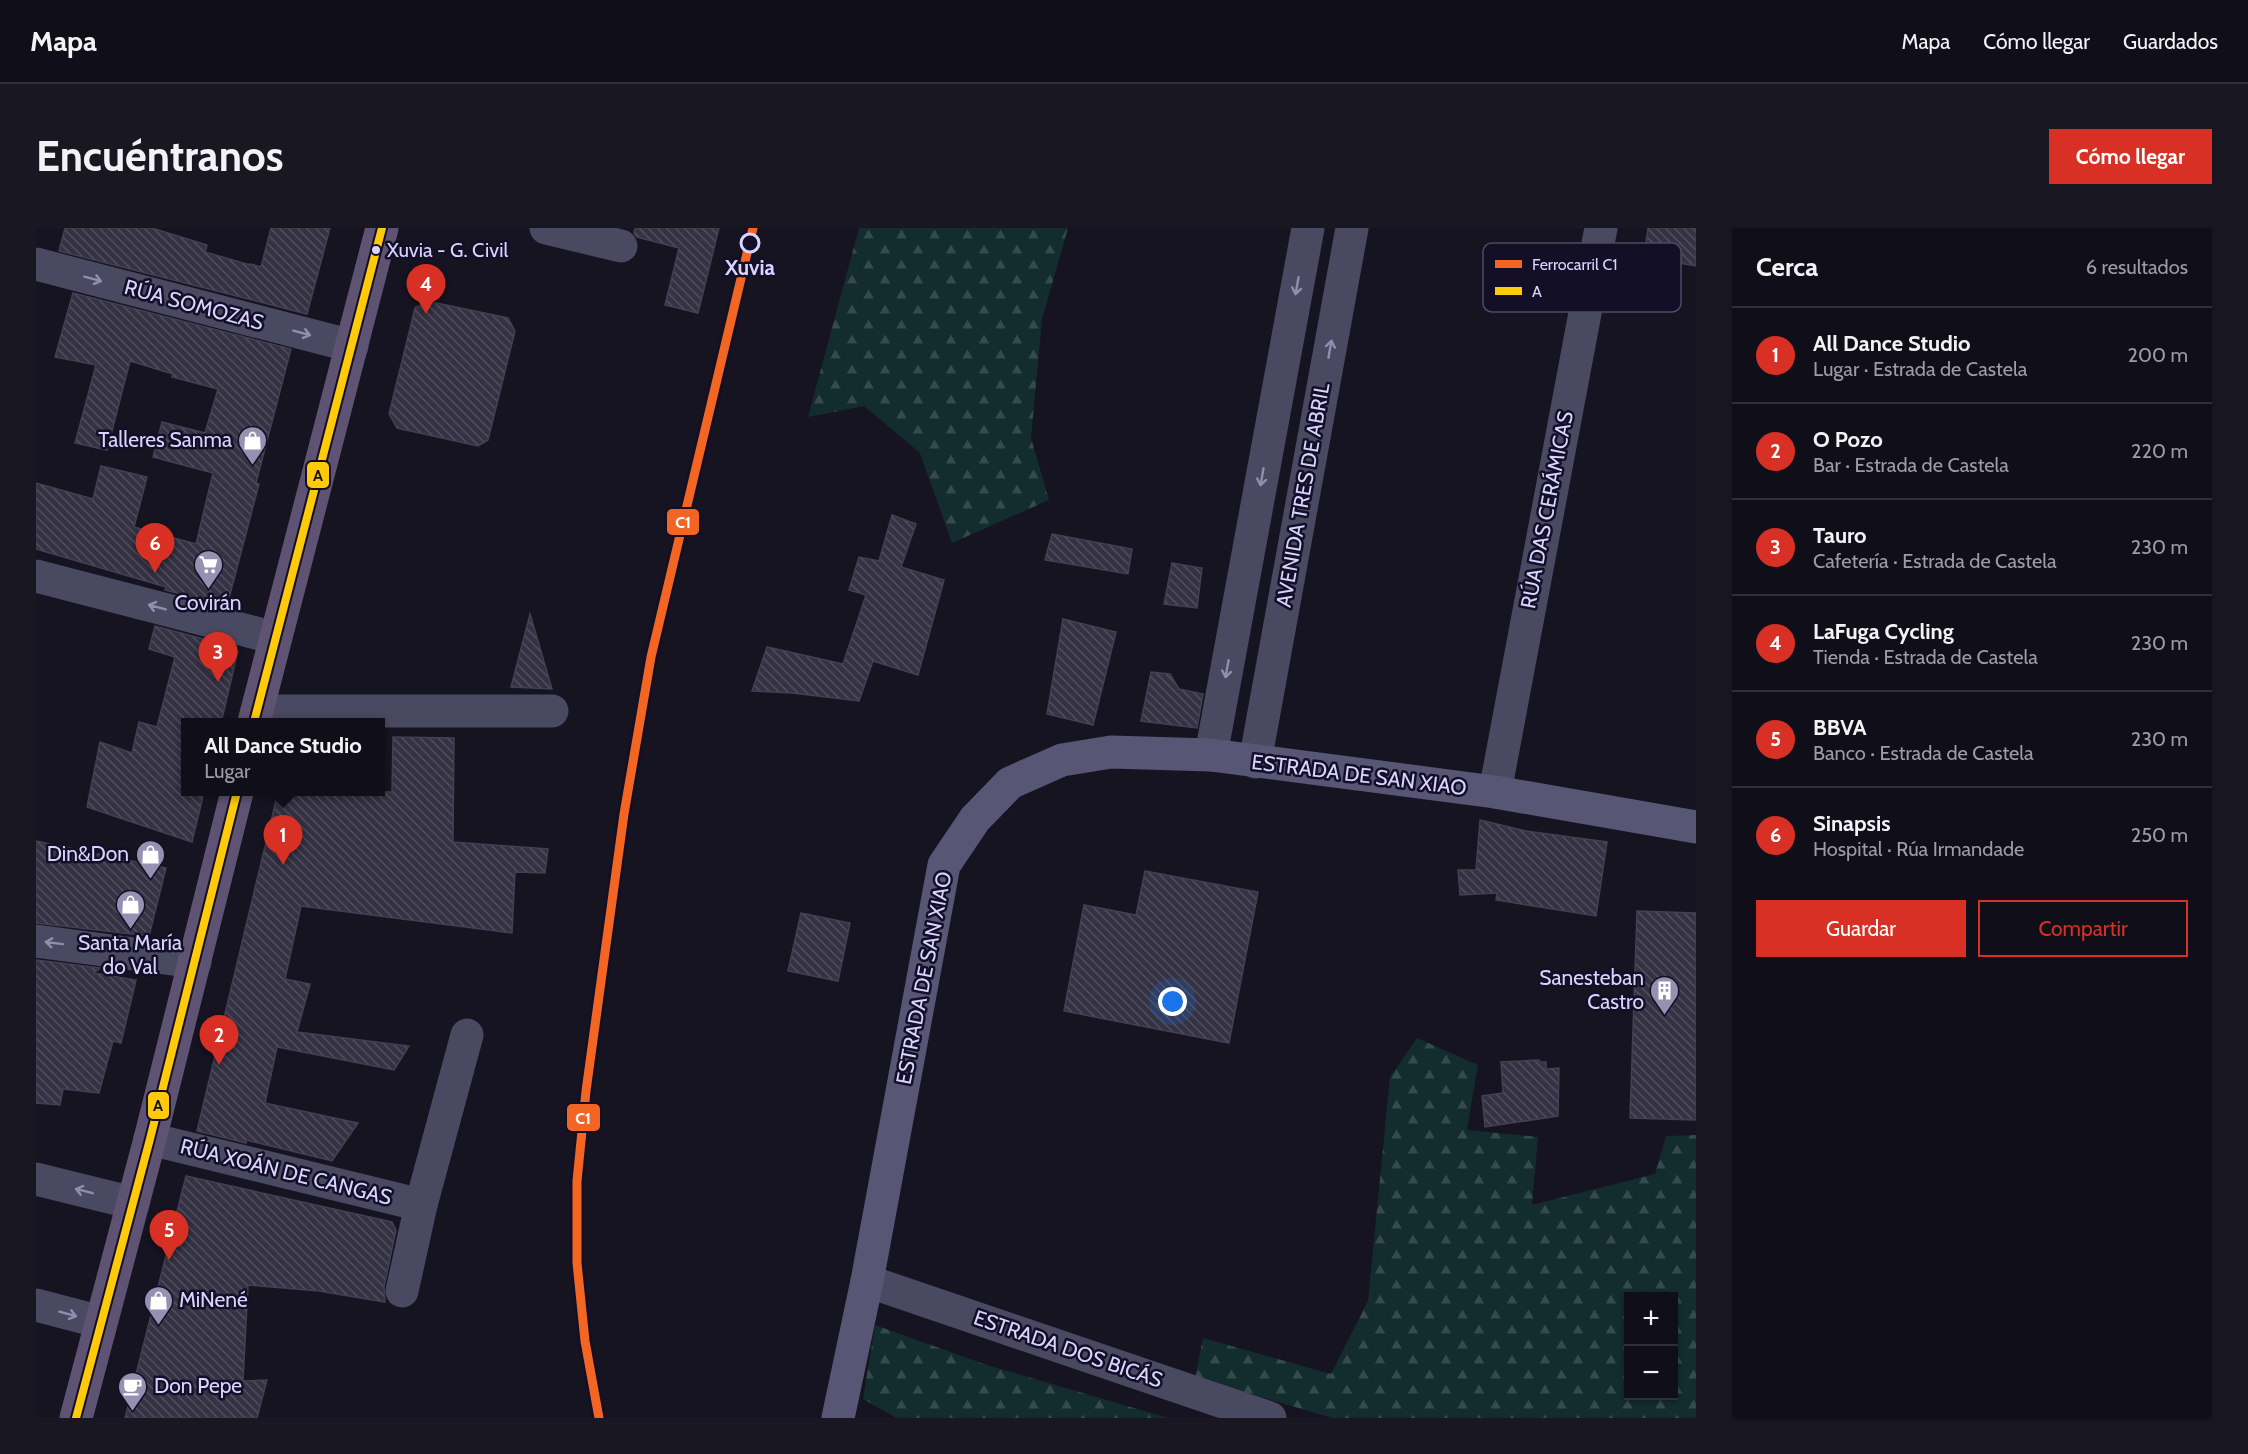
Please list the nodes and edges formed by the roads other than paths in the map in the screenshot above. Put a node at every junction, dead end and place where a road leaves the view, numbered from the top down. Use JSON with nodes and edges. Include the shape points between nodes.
{"nodes":[{"id":1,"x":382,"y":228,"type":"edge"},
{"id":2,"x":546,"y":228,"type":"edge"},
{"id":3,"x":1308,"y":228,"type":"edge"},
{"id":4,"x":1352,"y":228,"type":"edge"},
{"id":5,"x":1601,"y":228,"type":"edge"},
{"id":6,"x":1598,"y":243,"type":"edge"},
{"id":7,"x":621,"y":246,"type":"dead end"},
{"id":8,"x":36,"y":264,"type":"edge"},
{"id":9,"x":1585,"y":312,"type":"edge"},
{"id":10,"x":352,"y":346,"type":"junction"},
{"id":11,"x":36,"y":576,"type":"edge"},
{"id":12,"x":275,"y":638,"type":"junction"},
{"id":13,"x":552,"y":711,"type":"dead end"},
{"id":14,"x":256,"y":717,"type":"edge"},
{"id":15,"x":1211,"y":755,"type":"junction"},
{"id":16,"x":1255,"y":762,"type":"junction"},
{"id":17,"x":1495,"y":792,"type":"junction"},
{"id":18,"x":236,"y":796,"type":"edge"},
{"id":19,"x":1696,"y":827,"type":"edge"},
{"id":20,"x":36,"y":941,"type":"edge"},
{"id":21,"x":195,"y":962,"type":"junction"},
{"id":22,"x":467,"y":1035,"type":"dead end"},
{"id":23,"x":150,"y":1139,"type":"junction"},
{"id":24,"x":36,"y":1179,"type":"edge"},
{"id":25,"x":133,"y":1203,"type":"junction"},
{"id":26,"x":421,"y":1205,"type":"junction"},
{"id":27,"x":867,"y":1281,"type":"junction"},
{"id":28,"x":402,"y":1291,"type":"dead end"},
{"id":29,"x":36,"y":1305,"type":"edge"},
{"id":30,"x":101,"y":1322,"type":"junction"},
{"id":31,"x":76,"y":1418,"type":"edge"},
{"id":32,"x":838,"y":1418,"type":"edge"},
{"id":33,"x":1270,"y":1418,"type":"edge"}],
"edges":[{"from":1,"to":10,"type":"main road"},
{"from":2,"to":7,"type":"street"},
{"from":3,"to":15,"type":"street","name":"AVENIDA TRES DE ABRIL","one_way":true},
{"from":16,"to":4,"type":"street","name":"AVENIDA TRES DE ABRIL","one_way":true},
{"from":5,"to":6,"type":"street","name":"RÚA DAS CERÁMICAS"},
{"from":8,"to":10,"type":"street","name":"RÚA SOMOZAS","one_way":true},
{"from":9,"to":17,"type":"street","name":"RÚA DAS CERÁMICAS"},
{"from":10,"to":12,"type":"main road"},
{"from":12,"to":11,"type":"street","one_way":true},
{"from":12,"to":14,"type":"main road"},
{"from":13,"to":14,"type":"street"},
{"from":15,"to":16,"type":"street","name":"ESTRADA DE SAN XIAO"},
{"from":15,"to":27,"type":"street","name":"ESTRADA DE SAN XIAO","via":[[1111,752],[1062,760],[1010,783],[975,819],[944,865]]},
{"from":16,"to":17,"type":"street","name":"ESTRADA DE SAN XIAO"},
{"from":17,"to":19,"type":"street","name":"ESTRADA DE SAN XIAO"},
{"from":18,"to":21,"type":"main road"},
{"from":21,"to":20,"type":"street","one_way":true},
{"from":21,"to":23,"type":"main road"},
{"from":22,"to":26,"type":"street","name":"RÚA XOÁN DE CANGAS"},
{"from":23,"to":25,"type":"main road"},
{"from":23,"to":26,"type":"street","name":"RÚA XOÁN DE CANGAS"},
{"from":25,"to":24,"type":"street","one_way":true},
{"from":25,"to":30,"type":"main road"},
{"from":26,"to":28,"type":"street","name":"RÚA XOÁN DE CANGAS"},
{"from":27,"to":32,"type":"street","name":"ESTRADA DE SAN XIAO"},
{"from":27,"to":33,"type":"street","name":"ESTRADA DOS BICÁS"},
{"from":29,"to":30,"type":"street","one_way":true},
{"from":30,"to":31,"type":"main road"}]}
